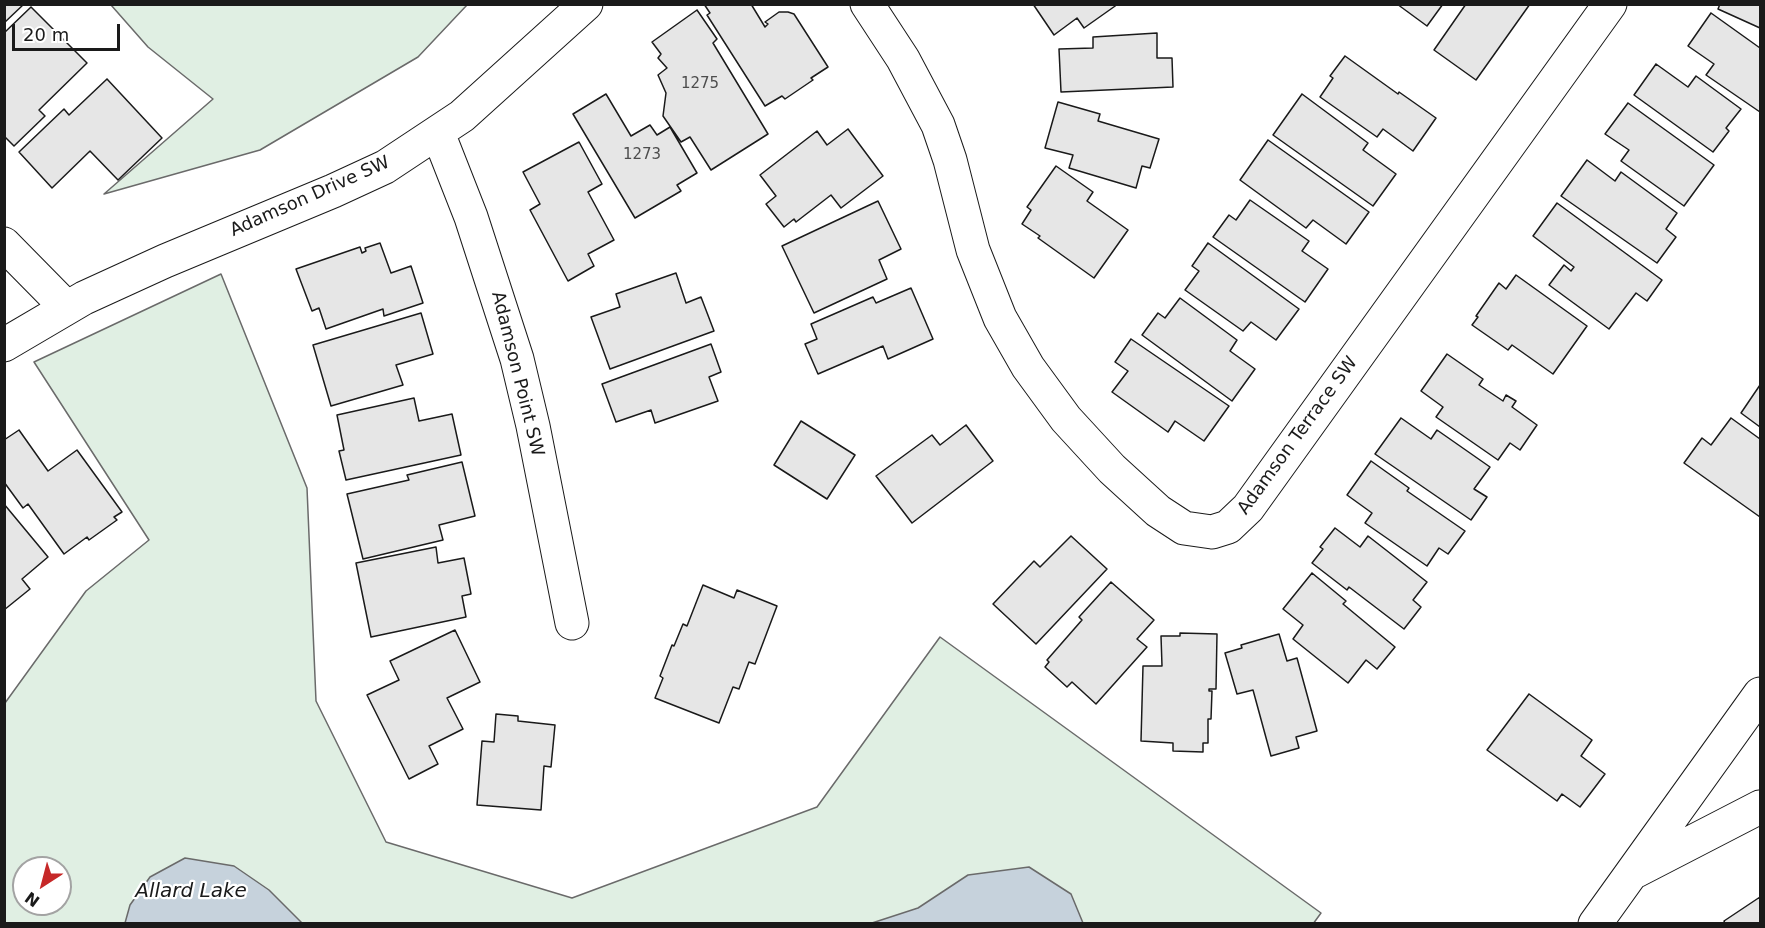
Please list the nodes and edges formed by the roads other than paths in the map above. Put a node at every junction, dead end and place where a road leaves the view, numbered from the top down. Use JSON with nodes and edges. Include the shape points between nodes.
{"nodes":[{"id":1,"x":586,"y":4,"type":"edge"},
{"id":2,"x":867,"y":4,"type":"edge"},
{"id":3,"x":1610,"y":4,"type":"edge"},
{"id":4,"x":438,"y":133,"type":"junction"},
{"id":5,"x":4,"y":244,"type":"edge"},
{"id":6,"x":66,"y":307,"type":"junction"},
{"id":7,"x":4,"y":345,"type":"edge"},
{"id":8,"x":572,"y":623,"type":"dead end"},
{"id":9,"x":1761,"y":694,"type":"edge"},
{"id":10,"x":1761,"y":807,"type":"edge"},
{"id":11,"x":1632,"y":873,"type":"junction"},
{"id":12,"x":1595,"y":924,"type":"edge"}],
"edges":[{"from":1,"to":4,"type":"street","name":"Adamson Drive SW"},
{"from":2,"to":3,"type":"street","name":"Adamson Terrace SW","via":[[903,59],[938,125],[973,250],[1000,318],[1028,367],[1066,419],[1150,504],[1184,528],[1212,532],[1228,527],[1248,508]]},
{"from":4,"to":6,"type":"street","name":"Adamson Drive SW","via":[[385,167]]},
{"from":4,"to":8,"type":"street","name":"Adamson Point SW","via":[[471,217],[517,359]]},
{"from":5,"to":6,"type":"street"},
{"from":6,"to":7,"type":"street","name":"Adamson Drive SW"},
{"from":9,"to":11,"type":"street"},
{"from":10,"to":11,"type":"street"},
{"from":11,"to":12,"type":"street"}]}
